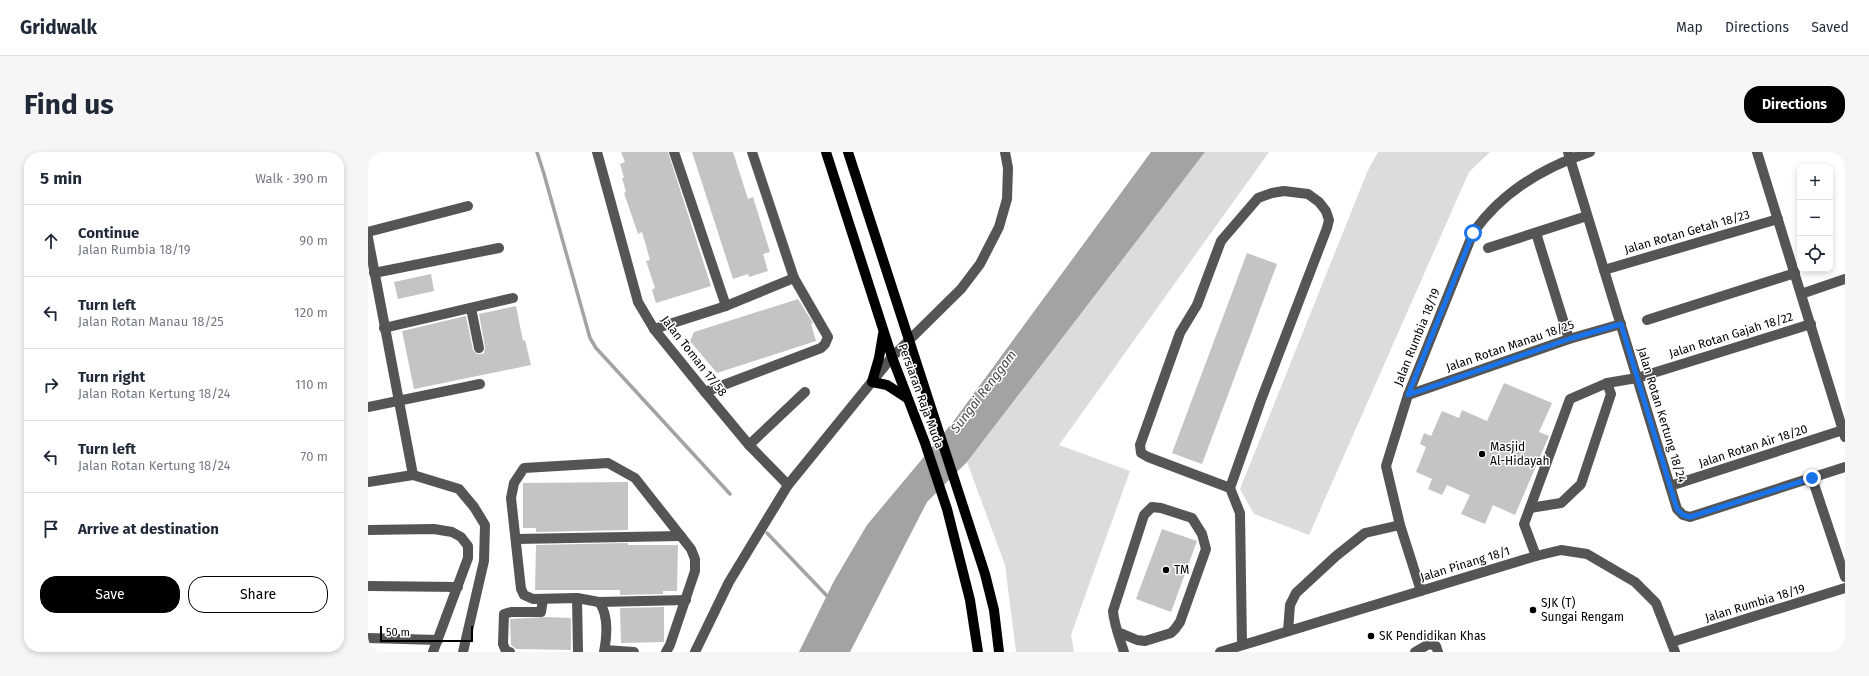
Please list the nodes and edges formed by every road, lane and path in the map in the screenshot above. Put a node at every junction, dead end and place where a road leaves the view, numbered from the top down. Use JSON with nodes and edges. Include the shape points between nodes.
{"nodes":[{"id":1,"x":597,"y":152,"type":"edge"},
{"id":2,"x":674,"y":152,"type":"edge"},
{"id":3,"x":752,"y":152,"type":"edge"},
{"id":4,"x":826,"y":152,"type":"edge"},
{"id":5,"x":848,"y":152,"type":"edge"},
{"id":6,"x":1005,"y":152,"type":"edge"},
{"id":7,"x":1590,"y":152,"type":"edge"},
{"id":8,"x":1757,"y":152,"type":"edge"},
{"id":9,"x":1569,"y":155,"type":"edge"},
{"id":10,"x":468,"y":206,"type":"dead end"},
{"id":11,"x":1587,"y":216,"type":"junction"},
{"id":12,"x":1778,"y":219,"type":"junction"},
{"id":13,"x":368,"y":232,"type":"edge"},
{"id":14,"x":1536,"y":233,"type":"junction"},
{"id":15,"x":368,"y":238,"type":"edge"},
{"id":16,"x":499,"y":248,"type":"dead end"},
{"id":17,"x":1488,"y":248,"type":"dead end"},
{"id":18,"x":1604,"y":270,"type":"junction"},
{"id":19,"x":374,"y":273,"type":"junction"},
{"id":20,"x":1795,"y":273,"type":"junction"},
{"id":21,"x":794,"y":278,"type":"junction"},
{"id":22,"x":1845,"y":279,"type":"edge"},
{"id":23,"x":1801,"y":294,"type":"junction"},
{"id":24,"x":513,"y":298,"type":"dead end"},
{"id":25,"x":726,"y":306,"type":"junction"},
{"id":26,"x":471,"y":308,"type":"junction"},
{"id":27,"x":1647,"y":320,"type":"dead end"},
{"id":28,"x":1621,"y":324,"type":"junction"},
{"id":29,"x":1810,"y":324,"type":"junction"},
{"id":30,"x":384,"y":328,"type":"junction"},
{"id":31,"x":654,"y":329,"type":"junction"},
{"id":32,"x":883,"y":330,"type":"junction"},
{"id":33,"x":1569,"y":339,"type":"junction"},
{"id":34,"x":910,"y":340,"type":"junction"},
{"id":35,"x":479,"y":348,"type":"dead end"},
{"id":36,"x":892,"y":357,"type":"junction"},
{"id":37,"x":1637,"y":378,"type":"junction"},
{"id":38,"x":872,"y":382,"type":"junction"},
{"id":39,"x":1607,"y":383,"type":"junction"},
{"id":40,"x":480,"y":384,"type":"dead end"},
{"id":41,"x":705,"y":392,"type":"junction"},
{"id":42,"x":805,"y":392,"type":"dead end"},
{"id":43,"x":1408,"y":395,"type":"junction"},
{"id":44,"x":907,"y":398,"type":"junction"},
{"id":45,"x":398,"y":401,"type":"junction"},
{"id":46,"x":368,"y":407,"type":"edge"},
{"id":47,"x":1844,"y":434,"type":"edge"},
{"id":48,"x":749,"y":444,"type":"junction"},
{"id":49,"x":1845,"y":467,"type":"edge"},
{"id":50,"x":413,"y":475,"type":"junction"},
{"id":51,"x":1812,"y":478,"type":"junction"},
{"id":52,"x":368,"y":482,"type":"edge"},
{"id":53,"x":788,"y":486,"type":"junction"},
{"id":54,"x":1670,"y":486,"type":"junction"},
{"id":55,"x":1230,"y":488,"type":"junction"},
{"id":56,"x":1530,"y":508,"type":"junction"},
{"id":57,"x":1400,"y":525,"type":"junction"},
{"id":58,"x":368,"y":530,"type":"edge"},
{"id":59,"x":681,"y":536,"type":"junction"},
{"id":60,"x":516,"y":539,"type":"junction"},
{"id":61,"x":1536,"y":556,"type":"junction"},
{"id":62,"x":1845,"y":577,"type":"edge"},
{"id":63,"x":368,"y":586,"type":"edge"},
{"id":64,"x":458,"y":587,"type":"junction"},
{"id":65,"x":1845,"y":588,"type":"edge"},
{"id":66,"x":1421,"y":591,"type":"junction"},
{"id":67,"x":577,"y":598,"type":"junction"},
{"id":68,"x":543,"y":599,"type":"junction"},
{"id":69,"x":686,"y":600,"type":"junction"},
{"id":70,"x":599,"y":602,"type":"junction"},
{"id":71,"x":1288,"y":631,"type":"junction"},
{"id":72,"x":1118,"y":632,"type":"junction"},
{"id":73,"x":368,"y":638,"type":"edge"},
{"id":74,"x":438,"y":640,"type":"junction"},
{"id":75,"x":1242,"y":645,"type":"junction"},
{"id":76,"x":1674,"y":647,"type":"edge"},
{"id":77,"x":604,"y":651,"type":"edge"},
{"id":78,"x":433,"y":652,"type":"edge"},
{"id":79,"x":463,"y":652,"type":"edge"},
{"id":80,"x":510,"y":652,"type":"edge"},
{"id":81,"x":578,"y":652,"type":"edge"},
{"id":82,"x":634,"y":652,"type":"edge"},
{"id":83,"x":666,"y":652,"type":"edge"},
{"id":84,"x":696,"y":652,"type":"edge"},
{"id":85,"x":978,"y":652,"type":"edge"},
{"id":86,"x":999,"y":652,"type":"edge"},
{"id":87,"x":1124,"y":652,"type":"edge"},
{"id":88,"x":1220,"y":652,"type":"edge"},
{"id":89,"x":1416,"y":652,"type":"edge"},
{"id":90,"x":1438,"y":652,"type":"edge"}],
"edges":[{"from":1,"to":31,"type":"street","name":"Jalan Toman 17/58","via":[[638,302]]},
{"from":2,"to":25,"type":"street"},
{"from":3,"to":21,"type":"street"},
{"from":4,"to":32,"type":"main road","name":"Persiaran Raja Muda"},
{"from":5,"to":34,"type":"main road","name":"Persiaran Raja Muda"},
{"from":6,"to":34,"type":"street","via":[[1008,168],[1007,199],[999,227],[980,264],[961,289]]},
{"from":7,"to":9,"type":"street","name":"Jalan Rumbia 18/19"},
{"from":8,"to":12,"type":"street"},
{"from":9,"to":11,"type":"street","name":"Jalan Rotan Kertung 18/24"},
{"from":9,"to":43,"type":"street","name":"Jalan Rumbia 18/19","via":[[1522,184],[1482,220],[1473,233]]},
{"from":10,"to":13,"type":"street"},
{"from":11,"to":14,"type":"street"},
{"from":11,"to":18,"type":"street","name":"Jalan Rotan Kertung 18/24"},
{"from":12,"to":18,"type":"street","name":"Jalan Rotan Getah 18/23"},
{"from":12,"to":20,"type":"street"},
{"from":14,"to":17,"type":"street"},
{"from":14,"to":33,"type":"street"},
{"from":15,"to":19,"type":"street"},
{"from":16,"to":19,"type":"street"},
{"from":18,"to":28,"type":"street","name":"Jalan Rotan Kertung 18/24"},
{"from":19,"to":30,"type":"street"},
{"from":20,"to":23,"type":"street"},
{"from":20,"to":27,"type":"street"},
{"from":21,"to":25,"type":"street"},
{"from":21,"to":41,"type":"street","via":[[828,337],[825,344],[821,348]]},
{"from":22,"to":23,"type":"street"},
{"from":23,"to":29,"type":"street"},
{"from":24,"to":26,"type":"street"},
{"from":25,"to":31,"type":"street"},
{"from":26,"to":30,"type":"street"},
{"from":26,"to":35,"type":"street"},
{"from":28,"to":33,"type":"street","name":"Jalan Rotan Manau 18/25"},
{"from":28,"to":37,"type":"street","name":"Jalan Rotan Kertung 18/24"},
{"from":29,"to":37,"type":"street","name":"Jalan Rotan Gajah 18/22"},
{"from":29,"to":47,"type":"street"},
{"from":30,"to":45,"type":"street"},
{"from":31,"to":41,"type":"street","name":"Jalan Toman 17/58"},
{"from":32,"to":36,"type":"main road","name":"Persiaran Raja Muda"},
{"from":32,"to":38,"type":"main road"},
{"from":33,"to":43,"type":"street","name":"Jalan Rotan Manau 18/25"},
{"from":34,"to":36,"type":"street"},
{"from":34,"to":86,"type":"main road","name":"Persiaran Raja Muda","via":[[985,574],[994,610]]},
{"from":36,"to":38,"type":"street"},
{"from":36,"to":44,"type":"main road","name":"Persiaran Raja Muda"},
{"from":37,"to":39,"type":"street","name":"Jalan Rotan Gajah 18/22"},
{"from":37,"to":54,"type":"street","name":"Jalan Rotan Kertung 18/24"},
{"from":38,"to":44,"type":"main road","via":[[887,385]]},
{"from":38,"to":53,"type":"street"},
{"from":39,"to":56,"type":"street","name":"Jalan Rotan Gajah 18/22","via":[[1570,399]]},
{"from":39,"to":56,"type":"street","via":[[1611,394],[1581,484],[1561,503]]},
{"from":40,"to":45,"type":"street"},
{"from":41,"to":48,"type":"street","name":"Jalan Toman 17/58"},
{"from":42,"to":48,"type":"street"},
{"from":43,"to":57,"type":"street","name":"Jalan Rumbia 18/19","via":[[1386,466]]},
{"from":44,"to":85,"type":"main road","name":"Persiaran Raja Muda","via":[[947,509],[970,600]]},
{"from":45,"to":46,"type":"street"},
{"from":45,"to":50,"type":"street"},
{"from":47,"to":54,"type":"street","name":"Jalan Rotan Air 18/20"},
{"from":48,"to":53,"type":"street","name":"Jalan Toman 17/58"},
{"from":49,"to":51,"type":"street","name":"Jalan Rotan Kertung 18/24"},
{"from":50,"to":52,"type":"street"},
{"from":50,"to":79,"type":"street","via":[[459,489],[485,525],[484,561]]},
{"from":51,"to":54,"type":"street","name":"Jalan Rotan Kertung 18/24","via":[[1690,517],[1677,509]]},
{"from":51,"to":62,"type":"street"},
{"from":53,"to":84,"type":"street","via":[[729,582]]},
{"from":55,"to":55,"type":"street","via":[[1327,228],[1326,211],[1308,194],[1284,191],[1258,198],[1221,241],[1197,305],[1180,333],[1140,444],[1141,453],[1148,457]]},
{"from":55,"to":75,"type":"street","via":[[1240,513]]},
{"from":56,"to":61,"type":"street","name":"Jalan Rotan Gajah 18/22","via":[[1524,524]]},
{"from":57,"to":66,"type":"street","name":"Jalan Rumbia 18/19"},
{"from":57,"to":71,"type":"street","via":[[1365,533],[1296,593],[1290,605]]},
{"from":58,"to":64,"type":"street","via":[[434,529],[452,532],[461,537],[468,546],[468,558]]},
{"from":59,"to":60,"type":"street"},
{"from":59,"to":60,"type":"street","via":[[635,478],[608,462],[524,468],[514,483],[511,498]]},
{"from":59,"to":69,"type":"street","via":[[691,549],[696,571]]},
{"from":60,"to":68,"type":"street","via":[[521,589],[524,595],[533,599]]},
{"from":61,"to":66,"type":"street","name":"Jalan Pinang 18/1"},
{"from":61,"to":76,"type":"street","name":"Jalan Pinang 18/1","via":[[1561,550],[1587,554],[1635,582],[1656,603]]},
{"from":63,"to":64,"type":"street"},
{"from":64,"to":74,"type":"street"},
{"from":65,"to":76,"type":"street","name":"Jalan Rumbia 18/19"},
{"from":66,"to":71,"type":"street","name":"Jalan Pinang 18/1"},
{"from":67,"to":68,"type":"street"},
{"from":67,"to":70,"type":"street"},
{"from":67,"to":81,"type":"street"},
{"from":68,"to":80,"type":"street","via":[[541,612],[504,614],[503,644],[506,651]]},
{"from":69,"to":70,"type":"street"},
{"from":69,"to":83,"type":"street"},
{"from":70,"to":77,"type":"street","via":[[606,616]]},
{"from":71,"to":75,"type":"street","name":"Jalan Pinang 18/1"},
{"from":72,"to":72,"type":"street","via":[[1113,611],[1144,515],[1152,506],[1192,518],[1202,534],[1206,549],[1180,622],[1171,633],[1145,641]]},
{"from":72,"to":87,"type":"street"},
{"from":73,"to":74,"type":"street"},
{"from":74,"to":78,"type":"street"},
{"from":75,"to":88,"type":"street","name":"Jalan Pinang 18/1"},
{"from":77,"to":82,"type":"street"},
{"from":89,"to":90,"type":"street","via":[[1430,644],[1436,646]]}]}
